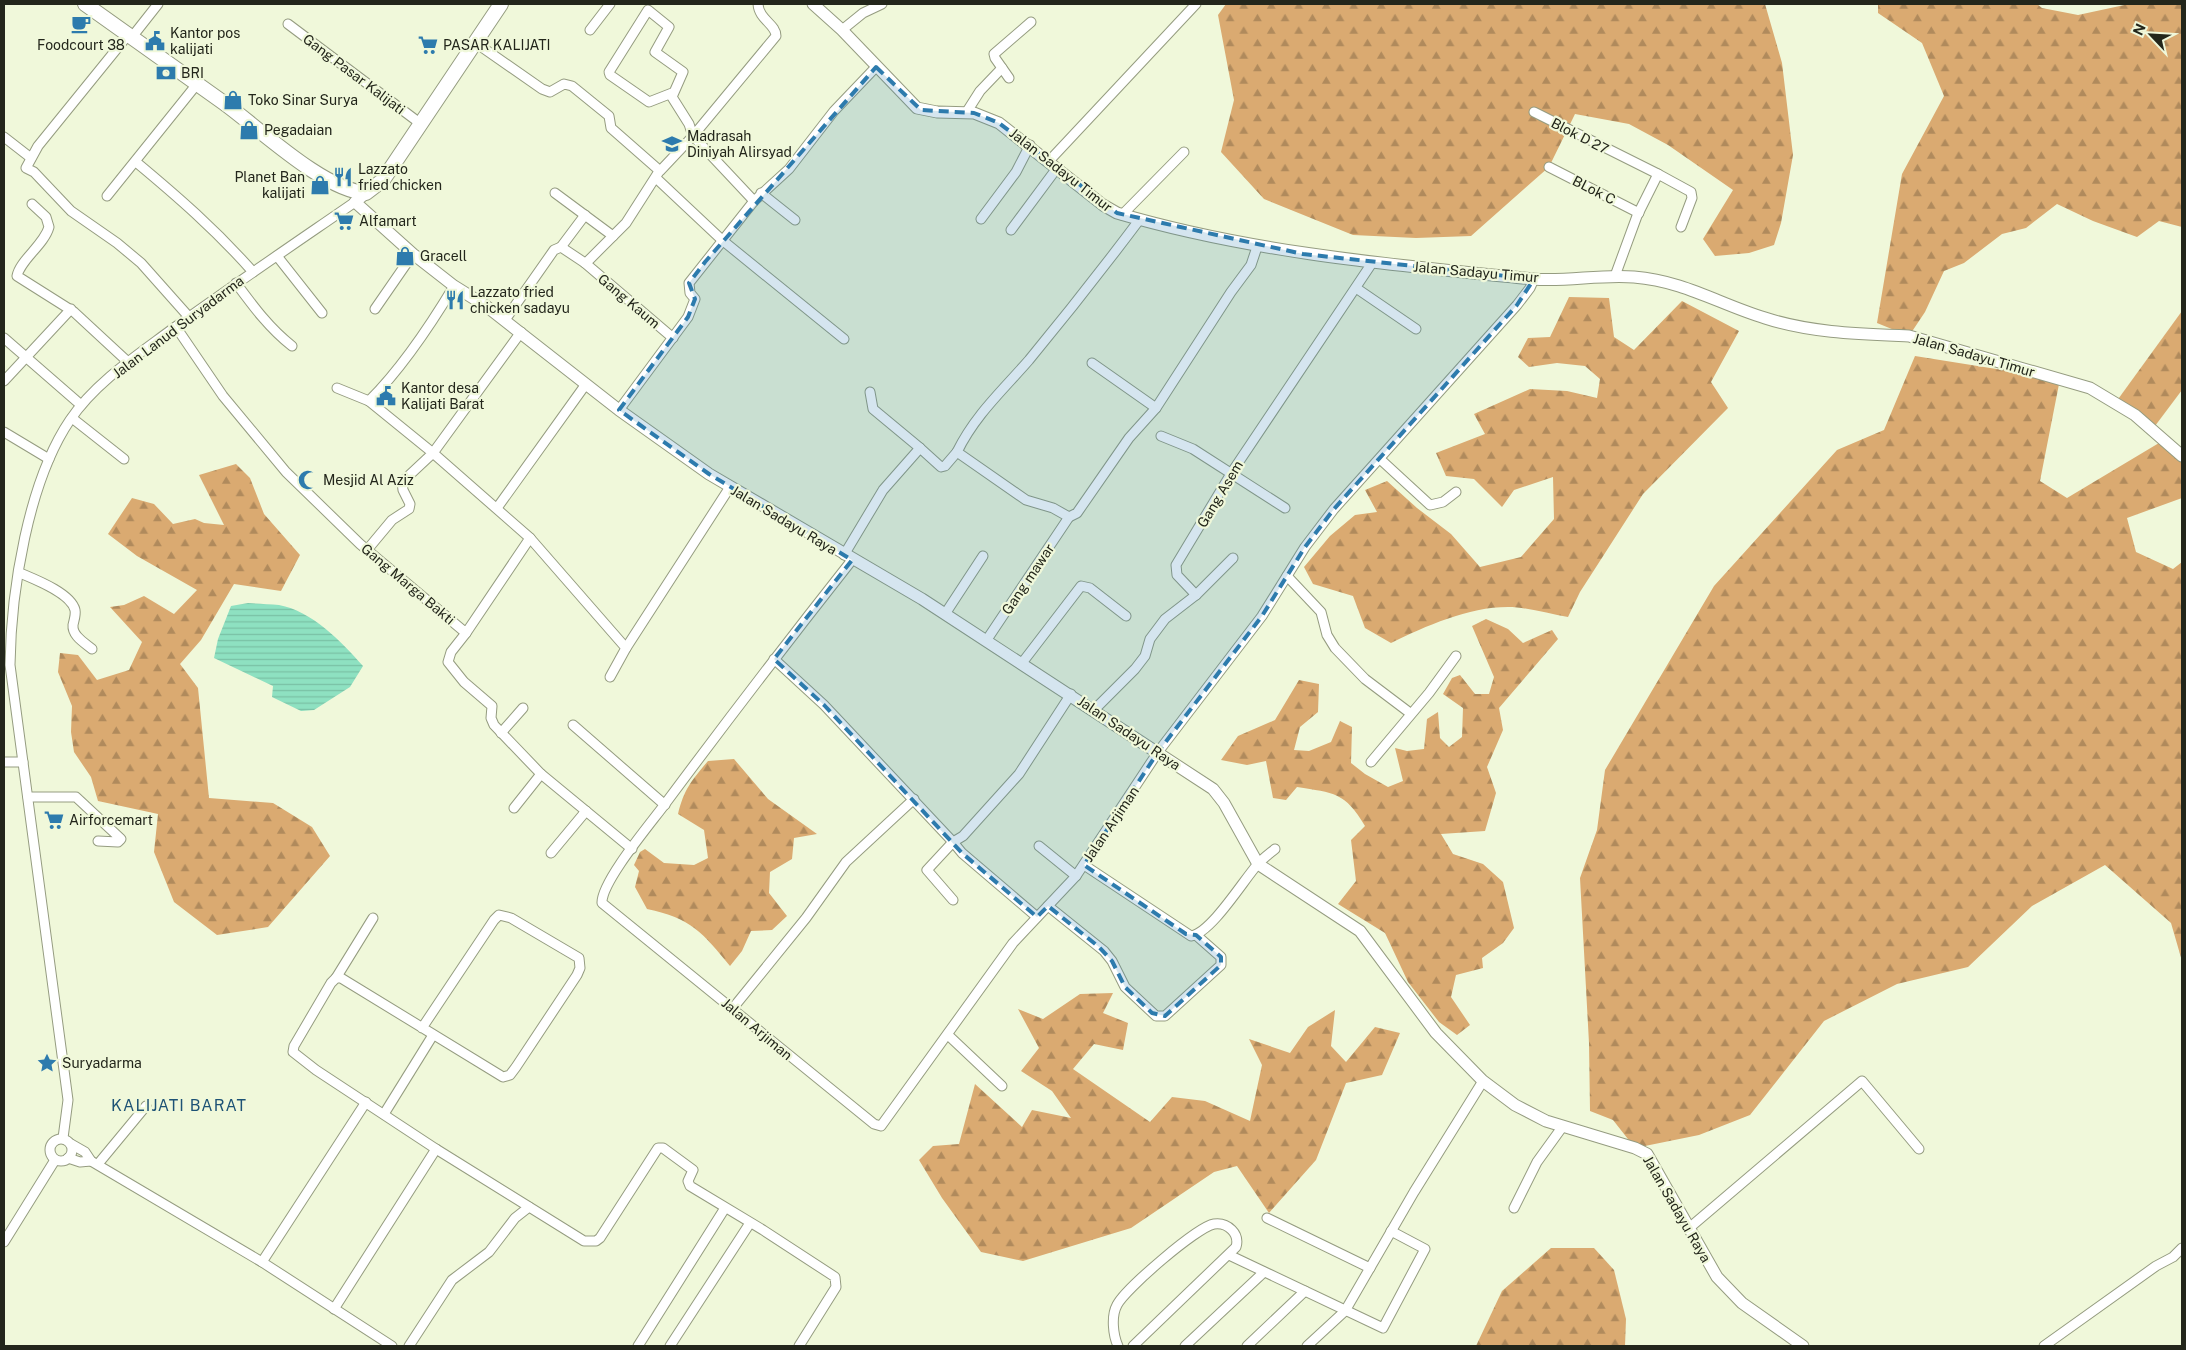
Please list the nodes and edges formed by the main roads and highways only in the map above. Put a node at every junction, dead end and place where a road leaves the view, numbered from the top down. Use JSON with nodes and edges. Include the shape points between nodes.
{"nodes":[{"id":1,"x":85,"y":4,"type":"edge"},
{"id":2,"x":501,"y":4,"type":"edge"}],
"edges":[{"from":1,"to":2,"type":"main road","via":[[313,170],[352,192],[366,193],[383,180]]}]}
